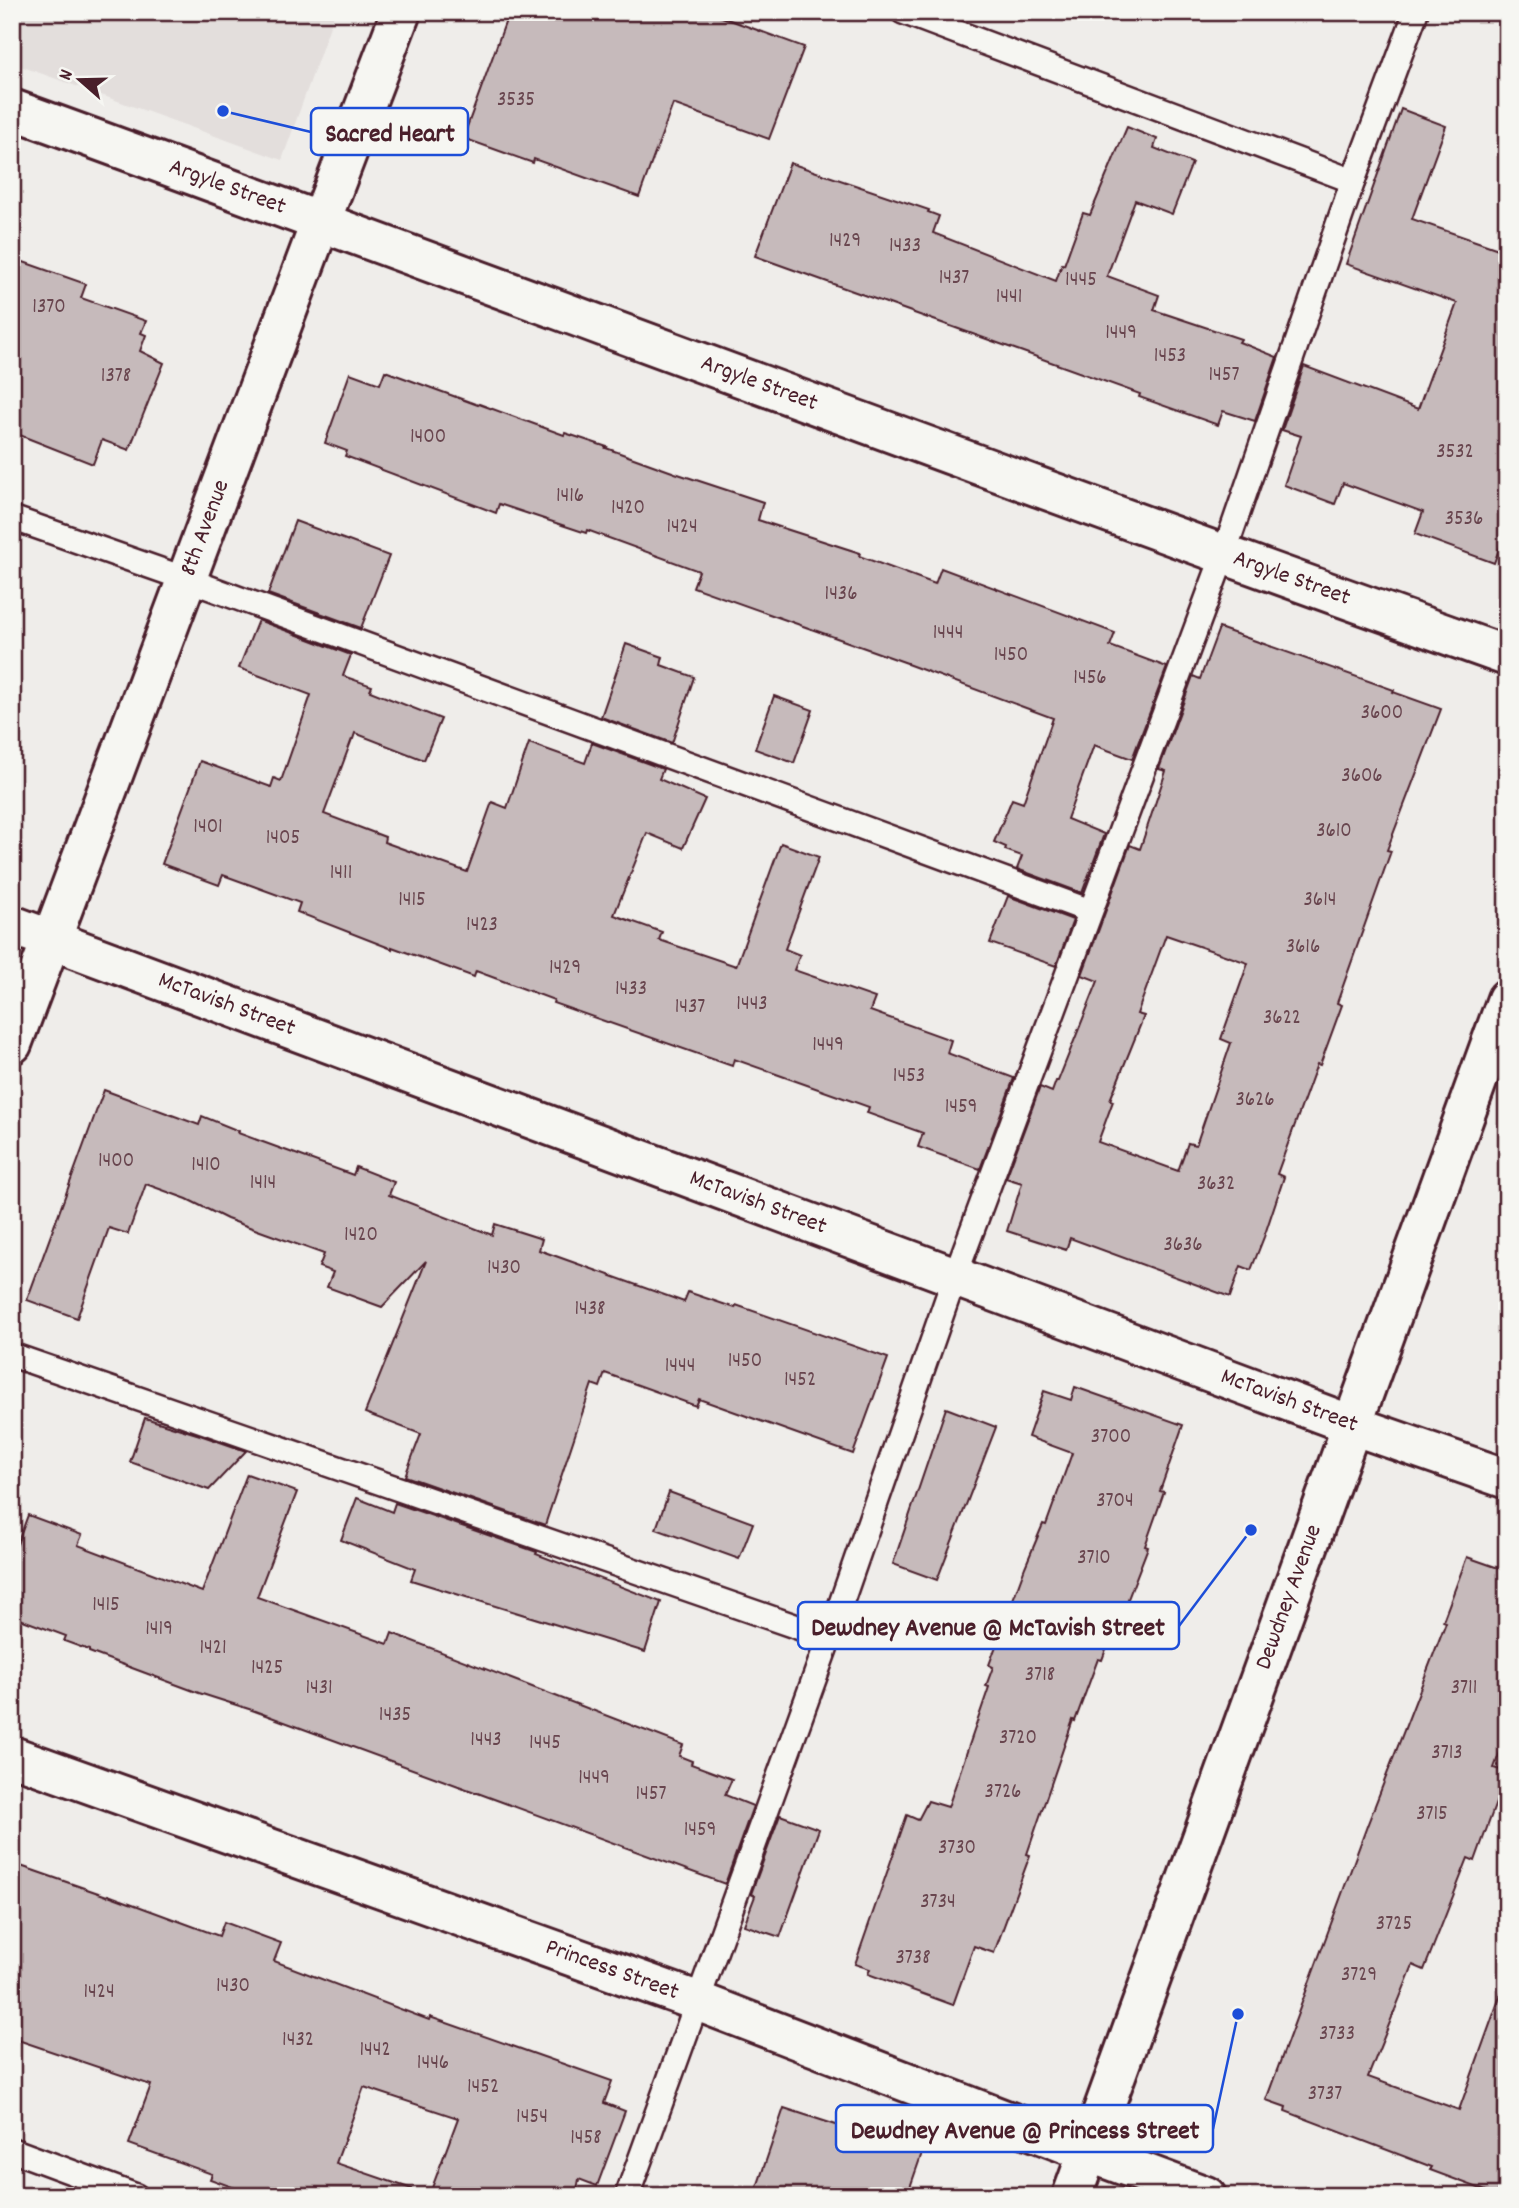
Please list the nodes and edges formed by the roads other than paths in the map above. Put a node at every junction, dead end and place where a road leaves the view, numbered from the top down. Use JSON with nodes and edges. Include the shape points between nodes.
{"nodes":[{"id":1,"x":401,"y":12,"type":"edge"},
{"id":2,"x":903,"y":12,"type":"edge"},
{"id":3,"x":1416,"y":12,"type":"edge"},
{"id":4,"x":12,"y":110,"type":"edge"},
{"id":5,"x":1353,"y":181,"type":"junction"},
{"id":6,"x":321,"y":222,"type":"junction"},
{"id":7,"x":12,"y":518,"type":"edge"},
{"id":8,"x":1223,"y":556,"type":"junction"},
{"id":9,"x":186,"y":579,"type":"junction"},
{"id":10,"x":1507,"y":656,"type":"edge"},
{"id":11,"x":1090,"y":911,"type":"junction"},
{"id":12,"x":12,"y":925,"type":"edge"},
{"id":13,"x":51,"y":938,"type":"junction"},
{"id":14,"x":1507,"y":999,"type":"edge"},
{"id":15,"x":12,"y":1044,"type":"edge"},
{"id":16,"x":954,"y":1276,"type":"junction"},
{"id":17,"x":12,"y":1354,"type":"edge"},
{"id":18,"x":1352,"y":1425,"type":"junction"},
{"id":19,"x":1507,"y":1479,"type":"edge"},
{"id":20,"x":829,"y":1638,"type":"junction"},
{"id":21,"x":12,"y":1756,"type":"edge"},
{"id":22,"x":697,"y":2001,"type":"junction"},
{"id":23,"x":12,"y":2150,"type":"edge"},
{"id":24,"x":1088,"y":2152,"type":"junction"},
{"id":25,"x":136,"y":2196,"type":"edge"},
{"id":26,"x":627,"y":2196,"type":"edge"},
{"id":27,"x":1072,"y":2196,"type":"edge"},
{"id":28,"x":1206,"y":2196,"type":"edge"}],
"edges":[{"from":1,"to":6,"type":"street","name":"8th Avenue"},
{"from":2,"to":5,"type":"lane"},
{"from":3,"to":5,"type":"lane"},
{"from":4,"to":6,"type":"street","name":"Argyle Street"},
{"from":5,"to":8,"type":"lane"},
{"from":6,"to":8,"type":"street","name":"Argyle Street"},
{"from":6,"to":9,"type":"street","name":"8th Avenue"},
{"from":7,"to":9,"type":"lane"},
{"from":8,"to":10,"type":"street","name":"Argyle Street"},
{"from":8,"to":11,"type":"lane"},
{"from":9,"to":11,"type":"lane"},
{"from":9,"to":13,"type":"street","name":"8th Avenue"},
{"from":11,"to":16,"type":"lane"},
{"from":12,"to":13,"type":"street","name":"McTavish Street"},
{"from":13,"to":15,"type":"street","name":"8th Avenue"},
{"from":13,"to":16,"type":"street","name":"McTavish Street"},
{"from":14,"to":18,"type":"street","name":"Dewdney Avenue"},
{"from":16,"to":18,"type":"street","name":"McTavish Street"},
{"from":16,"to":20,"type":"lane"},
{"from":17,"to":20,"type":"lane"},
{"from":18,"to":19,"type":"street","name":"McTavish Street"},
{"from":18,"to":24,"type":"street","name":"Dewdney Avenue"},
{"from":20,"to":22,"type":"lane"},
{"from":21,"to":22,"type":"street","name":"Princess Street"},
{"from":22,"to":24,"type":"street","name":"Princess Street"},
{"from":22,"to":26,"type":"lane"},
{"from":23,"to":25,"type":"lane"},
{"from":24,"to":27,"type":"street","name":"Dewdney Avenue"},
{"from":24,"to":28,"type":"street","name":"Princess Street"}]}
